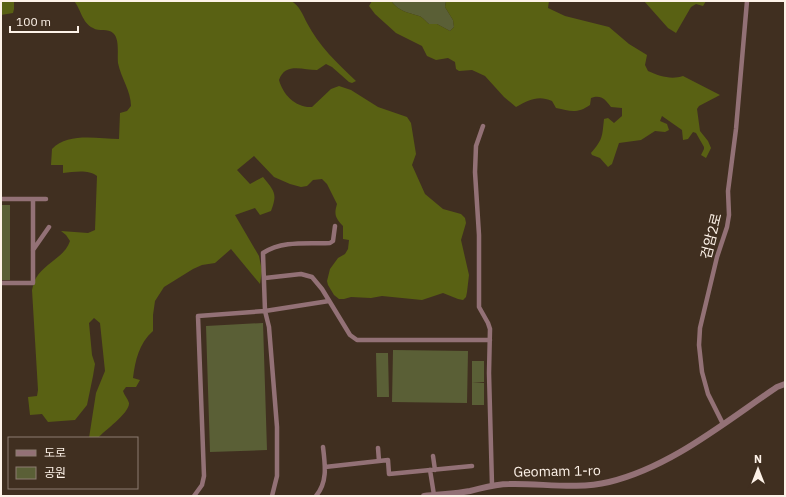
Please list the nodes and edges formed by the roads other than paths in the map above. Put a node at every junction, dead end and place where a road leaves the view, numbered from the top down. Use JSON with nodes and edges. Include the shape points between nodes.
{"nodes":[{"id":1,"x":747,"y":1,"type":"edge"},
{"id":2,"x":483,"y":126,"type":"dead end"},
{"id":3,"x":1,"y":199,"type":"edge"},
{"id":4,"x":33,"y":199,"type":"junction"},
{"id":5,"x":46,"y":199,"type":"dead end"},
{"id":6,"x":335,"y":226,"type":"dead end"},
{"id":7,"x":49,"y":227,"type":"dead end"},
{"id":8,"x":33,"y":251,"type":"junction"},
{"id":9,"x":264,"y":278,"type":"junction"},
{"id":10,"x":1,"y":283,"type":"edge"},
{"id":11,"x":329,"y":301,"type":"junction"},
{"id":12,"x":265,"y":311,"type":"junction"},
{"id":13,"x":490,"y":340,"type":"junction"},
{"id":14,"x":785,"y":384,"type":"edge"},
{"id":15,"x":723,"y":424,"type":"junction"},
{"id":16,"x":323,"y":447,"type":"dead end"},
{"id":17,"x":378,"y":448,"type":"dead end"},
{"id":18,"x":433,"y":456,"type":"dead end"},
{"id":19,"x":379,"y":461,"type":"junction"},
{"id":20,"x":472,"y":466,"type":"dead end"},
{"id":21,"x":325,"y":467,"type":"junction"},
{"id":22,"x":433,"y":470,"type":"junction"},
{"id":23,"x":492,"y":485,"type":"junction"},
{"id":24,"x":434,"y":495,"type":"junction"},
{"id":25,"x":194,"y":496,"type":"edge"},
{"id":26,"x":272,"y":496,"type":"edge"},
{"id":27,"x":316,"y":496,"type":"edge"},
{"id":28,"x":424,"y":496,"type":"edge"}],
"edges":[{"from":1,"to":15,"type":"street","name":"검암2로","via":[[728,191],[729,215],[700,328],[699,345],[708,394]]},
{"from":2,"to":13,"type":"street","via":[[476,146],[475,172],[479,235],[479,306],[488,322]]},
{"from":3,"to":4,"type":"street"},
{"from":4,"to":5,"type":"street"},
{"from":4,"to":8,"type":"street"},
{"from":6,"to":9,"type":"street","via":[[333,241],[330,243],[289,244],[267,250],[263,253]]},
{"from":7,"to":8,"type":"street"},
{"from":8,"to":10,"type":"street","via":[[32,283]]},
{"from":9,"to":11,"type":"street","via":[[301,274],[312,277]]},
{"from":9,"to":12,"type":"street"},
{"from":11,"to":12,"type":"street"},
{"from":11,"to":13,"type":"street","via":[[350,335],[357,340]]},
{"from":12,"to":25,"type":"street","via":[[198,316],[204,476],[202,485]]},
{"from":12,"to":26,"type":"street","via":[[269,327],[277,427],[277,476]]},
{"from":13,"to":23,"type":"street"},
{"from":14,"to":15,"type":"street","name":"Geomam 1-ro"},
{"from":15,"to":23,"type":"street","name":"Geomam 1-ro","via":[[642,471],[608,482],[594,485]]},
{"from":16,"to":21,"type":"street"},
{"from":17,"to":19,"type":"street"},
{"from":18,"to":22,"type":"street"},
{"from":19,"to":21,"type":"street"},
{"from":19,"to":22,"type":"street","via":[[388,460],[389,474]]},
{"from":20,"to":22,"type":"street"},
{"from":21,"to":27,"type":"street","via":[[324,484]]},
{"from":22,"to":24,"type":"street"},
{"from":23,"to":24,"type":"street","name":"Geomam 1-ro"},
{"from":24,"to":28,"type":"street","name":"Geomam 1-ro"}]}
